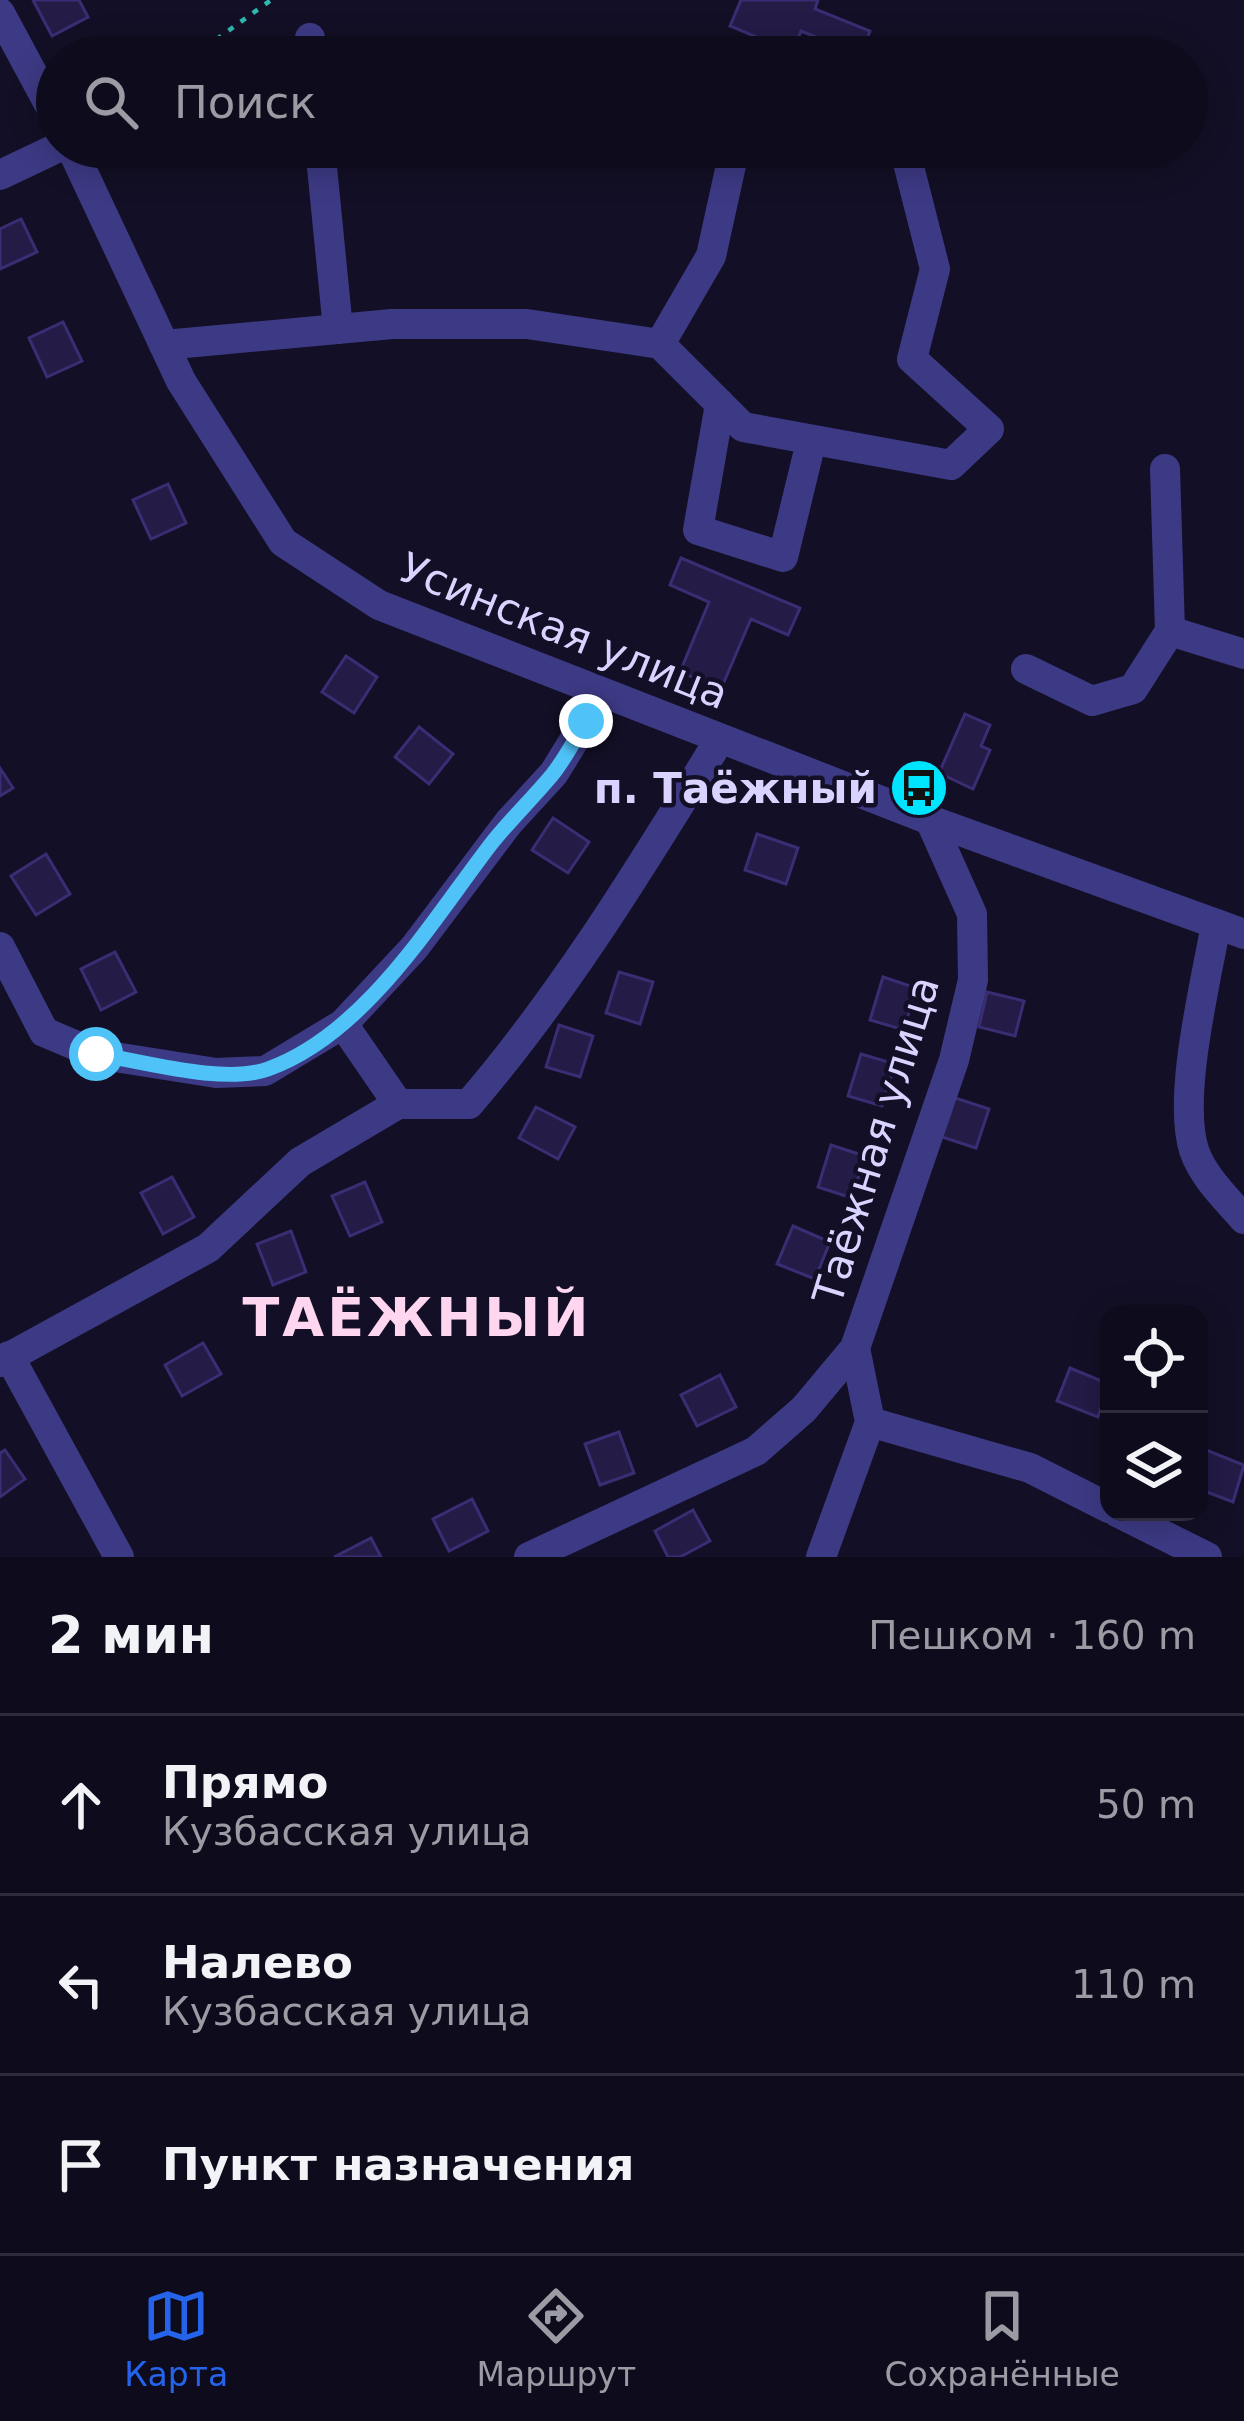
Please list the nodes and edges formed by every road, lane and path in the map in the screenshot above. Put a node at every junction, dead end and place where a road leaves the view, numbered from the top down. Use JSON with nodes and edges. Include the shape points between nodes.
{"nodes":[{"id":1,"x":272,"y":0,"type":"edge"},
{"id":2,"x":0,"y":14,"type":"edge"},
{"id":3,"x":221,"y":36,"type":"edge"},
{"id":4,"x":36,"y":80,"type":"edge"},
{"id":5,"x":36,"y":158,"type":"edge"},
{"id":6,"x":81,"y":168,"type":"edge"},
{"id":7,"x":322,"y":168,"type":"edge"},
{"id":8,"x":730,"y":168,"type":"edge"},
{"id":9,"x":909,"y":168,"type":"edge"},
{"id":10,"x":0,"y":176,"type":"edge"},
{"id":11,"x":338,"y":329,"type":"junction"},
{"id":12,"x":660,"y":344,"type":"junction"},
{"id":13,"x":164,"y":345,"type":"junction"},
{"id":14,"x":721,"y":404,"type":"junction"},
{"id":15,"x":811,"y":442,"type":"junction"},
{"id":16,"x":1165,"y":469,"type":"dead end"},
{"id":17,"x":1170,"y":631,"type":"junction"},
{"id":18,"x":1244,"y":654,"type":"edge"},
{"id":19,"x":1026,"y":669,"type":"dead end"},
{"id":20,"x":603,"y":693,"type":"junction"},
{"id":21,"x":720,"y":739,"type":"junction"},
{"id":22,"x":930,"y":820,"type":"junction"},
{"id":23,"x":1230,"y":929,"type":"edge"},
{"id":24,"x":0,"y":946,"type":"edge"},
{"id":25,"x":343,"y":1024,"type":"junction"},
{"id":26,"x":398,"y":1104,"type":"junction"},
{"id":27,"x":1244,"y":1219,"type":"edge"},
{"id":28,"x":855,"y":1348,"type":"junction"},
{"id":29,"x":4,"y":1359,"type":"edge"},
{"id":30,"x":870,"y":1422,"type":"junction"},
{"id":31,"x":1100,"y":1503,"type":"edge"},
{"id":32,"x":1135,"y":1521,"type":"edge"},
{"id":33,"x":119,"y":1557,"type":"edge"},
{"id":34,"x":529,"y":1557,"type":"edge"},
{"id":35,"x":821,"y":1557,"type":"edge"},
{"id":36,"x":1207,"y":1557,"type":"edge"}],
"edges":[{"from":1,"to":3,"type":"path"},
{"from":2,"to":4,"type":"street"},
{"from":5,"to":10,"type":"street"},
{"from":6,"to":13,"type":"street","name":"Усинская улица"},
{"from":7,"to":11,"type":"street"},
{"from":8,"to":12,"type":"street","via":[[711,256]]},
{"from":9,"to":15,"type":"street","via":[[935,268],[912,359],[989,429],[951,465]]},
{"from":11,"to":12,"type":"street","via":[[527,324]]},
{"from":11,"to":13,"type":"street"},
{"from":12,"to":14,"type":"street"},
{"from":13,"to":20,"type":"street","name":"Усинская улица","via":[[283,542],[379,605]]},
{"from":14,"to":15,"type":"street","via":[[743,427]]},
{"from":14,"to":15,"type":"street","via":[[698,530],[783,557]]},
{"from":16,"to":17,"type":"street"},
{"from":17,"to":18,"type":"street"},
{"from":17,"to":19,"type":"street","via":[[1133,689],[1092,701]]},
{"from":20,"to":21,"type":"street","name":"Усинская улица"},
{"from":20,"to":25,"type":"street","via":[[554,773],[414,949]]},
{"from":21,"to":22,"type":"street","name":"Усинская улица"},
{"from":21,"to":26,"type":"street","via":[[618,904],[469,1104]]},
{"from":22,"to":23,"type":"street","name":"Усинская улица"},
{"from":22,"to":28,"type":"street","name":"Таёжная улица","via":[[972,914],[973,980],[954,1060]]},
{"from":23,"to":27,"type":"street","via":[[1189,1091],[1193,1148]]},
{"from":24,"to":25,"type":"street","via":[[44,1032],[96,1054],[216,1073],[265,1071]]},
{"from":25,"to":26,"type":"street"},
{"from":26,"to":29,"type":"street","via":[[300,1162],[208,1248]]},
{"from":28,"to":30,"type":"street","name":"Таёжная улица"},
{"from":28,"to":34,"type":"street","name":"Таёжная улица","via":[[756,1451]]},
{"from":29,"to":33,"type":"street"},
{"from":30,"to":31,"type":"street","via":[[1030,1468]]},
{"from":30,"to":35,"type":"street"},
{"from":32,"to":36,"type":"street"}]}
